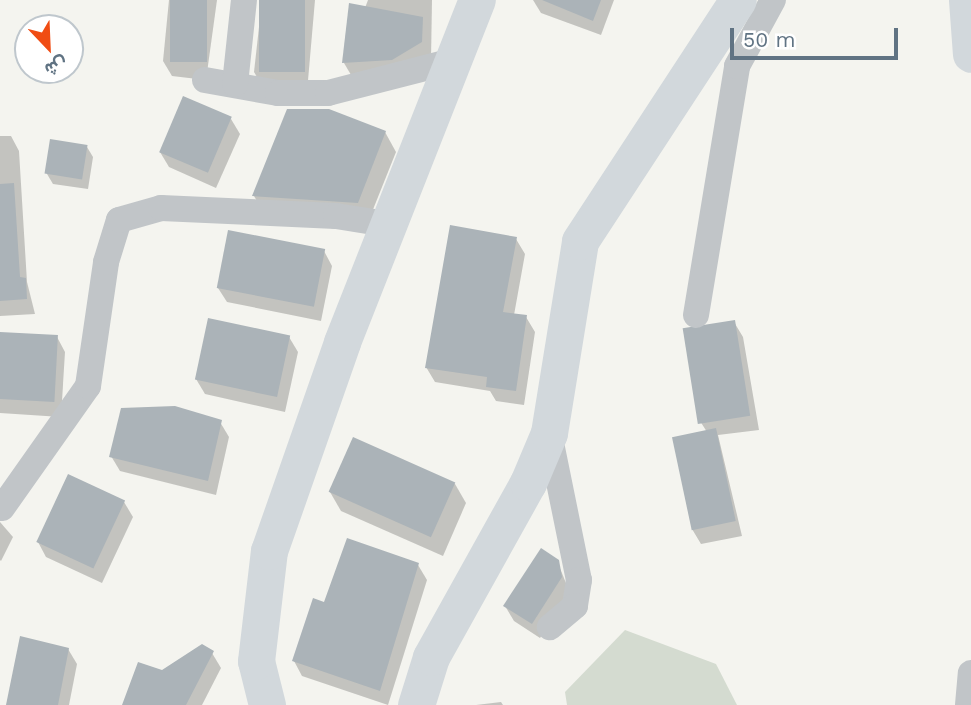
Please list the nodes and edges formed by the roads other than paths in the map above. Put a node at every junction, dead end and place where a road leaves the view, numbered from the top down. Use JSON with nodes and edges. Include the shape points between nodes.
{"nodes":[{"id":1,"x":244,"y":0,"type":"edge"},
{"id":2,"x":477,"y":0,"type":"edge"},
{"id":3,"x":738,"y":0,"type":"edge"},
{"id":4,"x":773,"y":0,"type":"edge"},
{"id":5,"x":967,"y":0,"type":"edge"},
{"id":6,"x":971,"y":54,"type":"edge"},
{"id":7,"x":453,"y":61,"type":"junction"},
{"id":8,"x":205,"y":80,"type":"dead end"},
{"id":9,"x":235,"y":84,"type":"junction"},
{"id":10,"x":393,"y":225,"type":"junction"},
{"id":11,"x":696,"y":315,"type":"dead end"},
{"id":12,"x":549,"y":432,"type":"junction"},
{"id":13,"x":2,"y":508,"type":"edge"},
{"id":14,"x":550,"y":627,"type":"dead end"},
{"id":15,"x":971,"y":673,"type":"edge"},
{"id":16,"x":261,"y":704,"type":"edge"},
{"id":17,"x":416,"y":705,"type":"edge"},
{"id":18,"x":968,"y":705,"type":"edge"}],
"edges":[{"from":1,"to":9,"type":"street"},
{"from":2,"to":7,"type":"street"},
{"from":3,"to":12,"type":"street","via":[[580,241]]},
{"from":4,"to":11,"type":"street","via":[[737,66]]},
{"from":5,"to":6,"type":"street"},
{"from":7,"to":9,"type":"street","via":[[328,93],[278,93]]},
{"from":7,"to":10,"type":"street"},
{"from":8,"to":9,"type":"street"},
{"from":10,"to":13,"type":"street","via":[[336,216],[160,208],[119,220],[106,262],[88,386],[72,418]]},
{"from":10,"to":16,"type":"street","via":[[342,342],[269,551],[256,661]]},
{"from":12,"to":14,"type":"street","via":[[579,580],[575,606]]},
{"from":12,"to":17,"type":"street","via":[[528,483],[431,657]]},
{"from":15,"to":18,"type":"street"}]}
